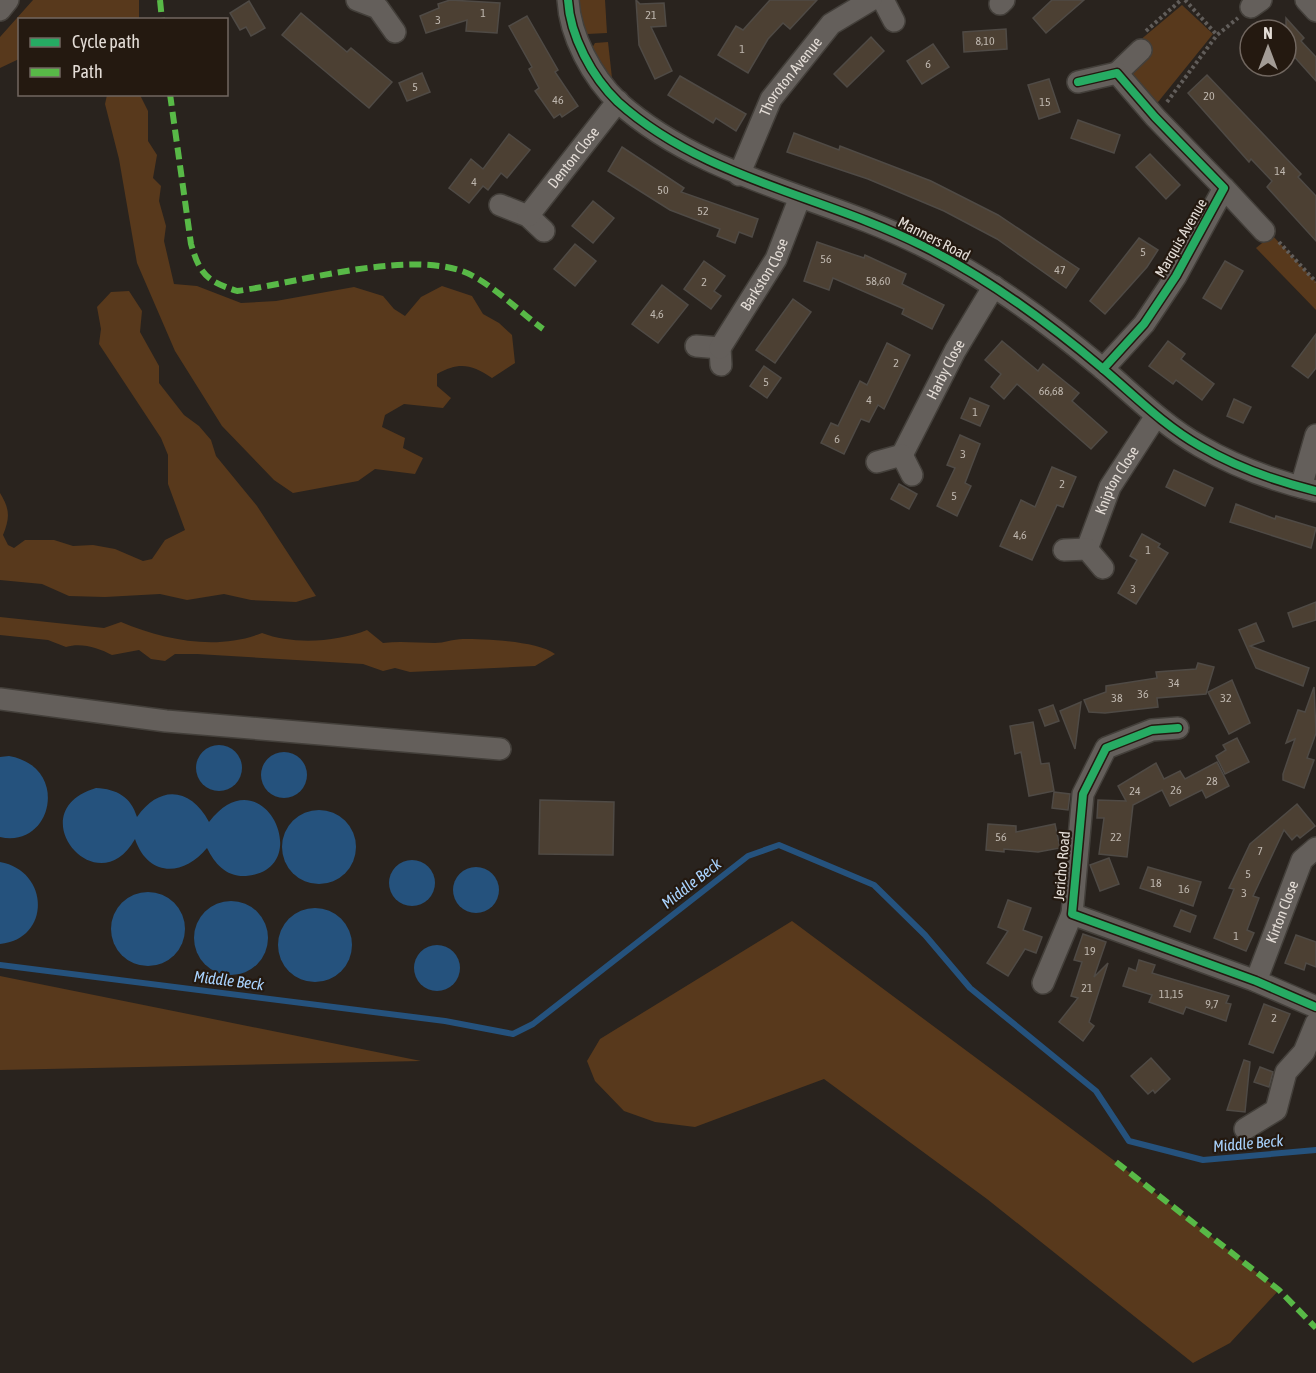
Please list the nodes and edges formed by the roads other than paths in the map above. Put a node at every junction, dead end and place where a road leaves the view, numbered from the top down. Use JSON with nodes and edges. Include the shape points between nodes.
{"nodes":[{"id":1,"x":8,"y":0,"type":"edge"},
{"id":2,"x":357,"y":0,"type":"edge"},
{"id":3,"x":568,"y":0,"type":"edge"},
{"id":4,"x":871,"y":0,"type":"edge"},
{"id":5,"x":883,"y":0,"type":"edge"},
{"id":6,"x":1306,"y":0,"type":"edge"},
{"id":7,"x":383,"y":4,"type":"edge"},
{"id":8,"x":0,"y":10,"type":"edge"},
{"id":9,"x":1316,"y":11,"type":"edge"},
{"id":10,"x":894,"y":21,"type":"dead end"},
{"id":11,"x":395,"y":32,"type":"dead end"},
{"id":12,"x":1141,"y":50,"type":"dead end"},
{"id":13,"x":1117,"y":73,"type":"junction"},
{"id":14,"x":1078,"y":82,"type":"dead end"},
{"id":15,"x":618,"y":102,"type":"junction"},
{"id":16,"x":739,"y":175,"type":"junction"},
{"id":17,"x":1224,"y":188,"type":"junction"},
{"id":18,"x":800,"y":197,"type":"junction"},
{"id":19,"x":500,"y":205,"type":"dead end"},
{"id":20,"x":528,"y":216,"type":"junction"},
{"id":21,"x":544,"y":231,"type":"dead end"},
{"id":22,"x":1264,"y":231,"type":"road end"},
{"id":23,"x":994,"y":286,"type":"junction"},
{"id":24,"x":696,"y":346,"type":"dead end"},
{"id":25,"x":1103,"y":369,"type":"junction"},
{"id":26,"x":1156,"y":416,"type":"junction"},
{"id":27,"x":1316,"y":435,"type":"edge"},
{"id":28,"x":902,"y":455,"type":"junction"},
{"id":29,"x":877,"y":462,"type":"dead end"},
{"id":30,"x":912,"y":475,"type":"dead end"},
{"id":31,"x":1308,"y":489,"type":"edge"},
{"id":32,"x":1087,"y":549,"type":"junction"},
{"id":33,"x":1064,"y":550,"type":"dead end"},
{"id":34,"x":1103,"y":568,"type":"dead end"},
{"id":35,"x":0,"y":699,"type":"edge"},
{"id":36,"x":1179,"y":728,"type":"dead end"},
{"id":37,"x":500,"y":749,"type":"dead end"},
{"id":38,"x":1316,"y":848,"type":"edge"},
{"id":39,"x":1072,"y":914,"type":"junction"},
{"id":40,"x":1256,"y":981,"type":"junction"},
{"id":41,"x":1043,"y":983,"type":"dead end"},
{"id":42,"x":1316,"y":1007,"type":"edge"},
{"id":43,"x":1316,"y":1023,"type":"edge"},
{"id":44,"x":1245,"y":1129,"type":"dead end"}],
"edges":[{"from":1,"to":8,"type":"street"},
{"from":2,"to":7,"type":"street"},
{"from":3,"to":15,"type":"street","name":"Manners Road","via":[[568,11],[585,58]]},
{"from":4,"to":16,"type":"street","name":"Thoroton Avenue","via":[[831,24],[771,99]]},
{"from":5,"to":10,"type":"street"},
{"from":6,"to":9,"type":"street"},
{"from":7,"to":11,"type":"street"},
{"from":12,"to":13,"type":"street"},
{"from":13,"to":14,"type":"street"},
{"from":13,"to":17,"type":"street","name":"Marquis Avenue"},
{"from":15,"to":16,"type":"street","name":"Manners Road","via":[[664,135]]},
{"from":15,"to":20,"type":"street","name":"Denton Close"},
{"from":16,"to":18,"type":"street","name":"Manners Road"},
{"from":17,"to":22,"type":"street"},
{"from":17,"to":25,"type":"street","name":"Marquis Avenue","via":[[1176,276],[1144,324]]},
{"from":18,"to":23,"type":"street","name":"Manners Road","via":[[923,246]]},
{"from":18,"to":24,"type":"street","name":"Barkston Close","via":[[776,259],[721,357]]},
{"from":19,"to":20,"type":"street"},
{"from":20,"to":21,"type":"street"},
{"from":23,"to":25,"type":"street","name":"Manners Road"},
{"from":23,"to":28,"type":"street","name":"Harby Close"},
{"from":25,"to":26,"type":"street","name":"Manners Road"},
{"from":26,"to":31,"type":"street","name":"Manners Road","via":[[1199,446],[1248,470]]},
{"from":26,"to":32,"type":"street","name":"Knipton Close","via":[[1110,487]]},
{"from":27,"to":31,"type":"street"},
{"from":28,"to":29,"type":"street"},
{"from":28,"to":30,"type":"street"},
{"from":32,"to":33,"type":"street"},
{"from":32,"to":34,"type":"street"},
{"from":35,"to":37,"type":"street","via":[[177,722]]},
{"from":36,"to":39,"type":"street","name":"Jericho Road","via":[[1152,730],[1106,748],[1083,794]]},
{"from":38,"to":40,"type":"street","name":"Kirton Close","via":[[1302,860]]},
{"from":39,"to":40,"type":"street","name":"Jericho Road"},
{"from":39,"to":41,"type":"street","name":"Jericho Road"},
{"from":40,"to":42,"type":"street","name":"Jericho Road"},
{"from":43,"to":44,"type":"street","via":[[1304,1052],[1286,1072],[1276,1110]]}]}
